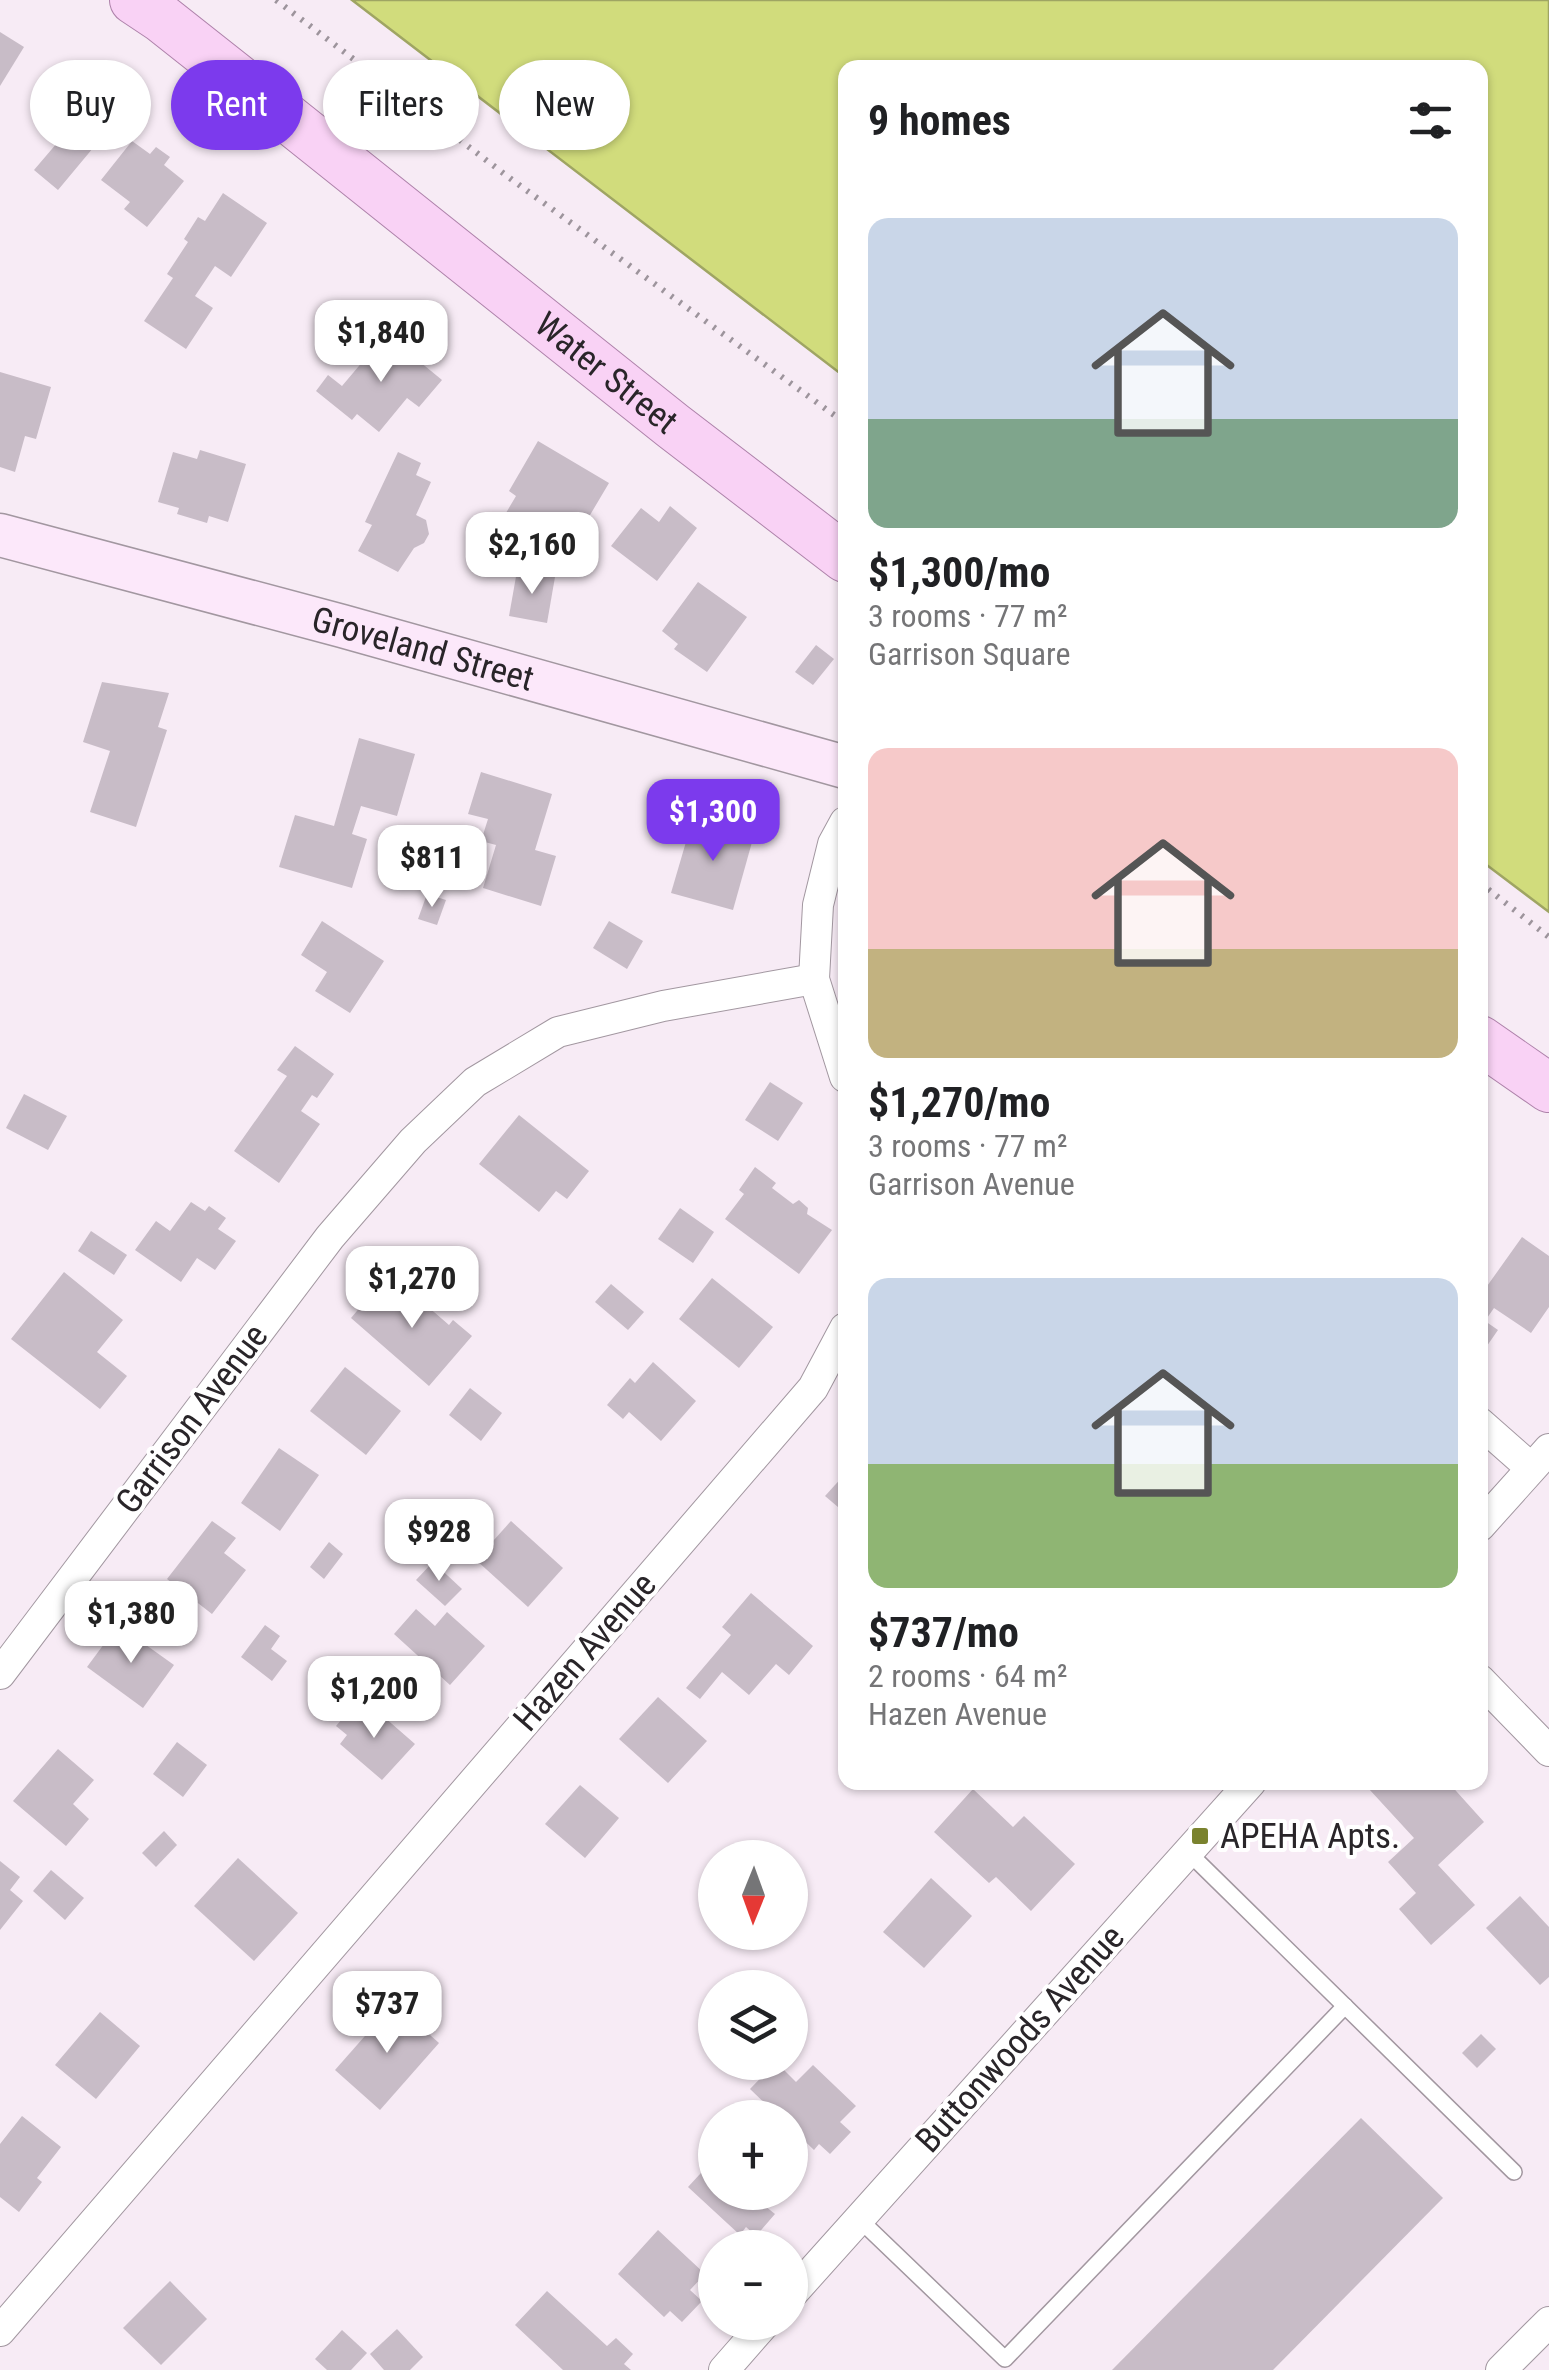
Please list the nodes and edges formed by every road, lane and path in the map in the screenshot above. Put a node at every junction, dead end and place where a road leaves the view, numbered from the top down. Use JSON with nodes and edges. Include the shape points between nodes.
{"nodes":[{"id":1,"x":134,"y":0,"type":"edge"},
{"id":2,"x":276,"y":0,"type":"edge"},
{"id":3,"x":838,"y":418,"type":"edge"},
{"id":4,"x":0,"y":535,"type":"edge"},
{"id":5,"x":838,"y":553,"type":"edge"},
{"id":6,"x":838,"y":766,"type":"edge"},
{"id":7,"x":838,"y":835,"type":"edge"},
{"id":8,"x":1488,"y":889,"type":"edge"},
{"id":9,"x":1549,"y":937,"type":"edge"},
{"id":10,"x":814,"y":979,"type":"junction"},
{"id":11,"x":1488,"y":1046,"type":"edge"},
{"id":12,"x":838,"y":1055,"type":"edge"},
{"id":13,"x":1549,"y":1088,"type":"edge"},
{"id":14,"x":838,"y":1341,"type":"edge"},
{"id":15,"x":1488,"y":1428,"type":"edge"},
{"id":16,"x":1540,"y":1459,"type":"edge"},
{"id":17,"x":1488,"y":1517,"type":"edge"},
{"id":18,"x":0,"y":1674,"type":"edge"},
{"id":19,"x":1488,"y":1688,"type":"edge"},
{"id":20,"x":1549,"y":1751,"type":"edge"},
{"id":21,"x":1243,"y":1790,"type":"edge"},
{"id":22,"x":1188,"y":1852,"type":"junction"},
{"id":23,"x":1345,"y":2006,"type":"junction"},
{"id":24,"x":1514,"y":2172,"type":"dead end"},
{"id":25,"x":860,"y":2218,"type":"junction"},
{"id":26,"x":808,"y":2276,"type":"edge"},
{"id":27,"x":1549,"y":2322,"type":"edge"},
{"id":28,"x":0,"y":2331,"type":"edge"},
{"id":29,"x":750,"y":2340,"type":"edge"},
{"id":30,"x":724,"y":2370,"type":"edge"},
{"id":31,"x":1501,"y":2370,"type":"edge"}],
"edges":[{"from":1,"to":5,"type":"main road","name":"Water Street"},
{"from":2,"to":3,"type":"path"},
{"from":4,"to":6,"type":"main road","name":"Groveland Street"},
{"from":7,"to":10,"type":"street","via":[[818,904]]},
{"from":8,"to":9,"type":"path"},
{"from":10,"to":12,"type":"street"},
{"from":10,"to":18,"type":"street","name":"Garrison Avenue","via":[[558,1032],[474,1082],[330,1237]]},
{"from":11,"to":13,"type":"main road"},
{"from":14,"to":28,"type":"street","name":"Hazen Avenue","via":[[813,1388]]},
{"from":15,"to":16,"type":"street"},
{"from":16,"to":17,"type":"street"},
{"from":19,"to":20,"type":"street"},
{"from":21,"to":22,"type":"street","name":"Buttonwoods Avenue"},
{"from":22,"to":23,"type":"lane"},
{"from":22,"to":25,"type":"street","name":"Buttonwoods Avenue"},
{"from":23,"to":24,"type":"lane"},
{"from":23,"to":25,"type":"lane","via":[[1005,2359]]},
{"from":25,"to":26,"type":"street","name":"Buttonwoods Avenue"},
{"from":27,"to":31,"type":"street"},
{"from":29,"to":30,"type":"street"}]}
